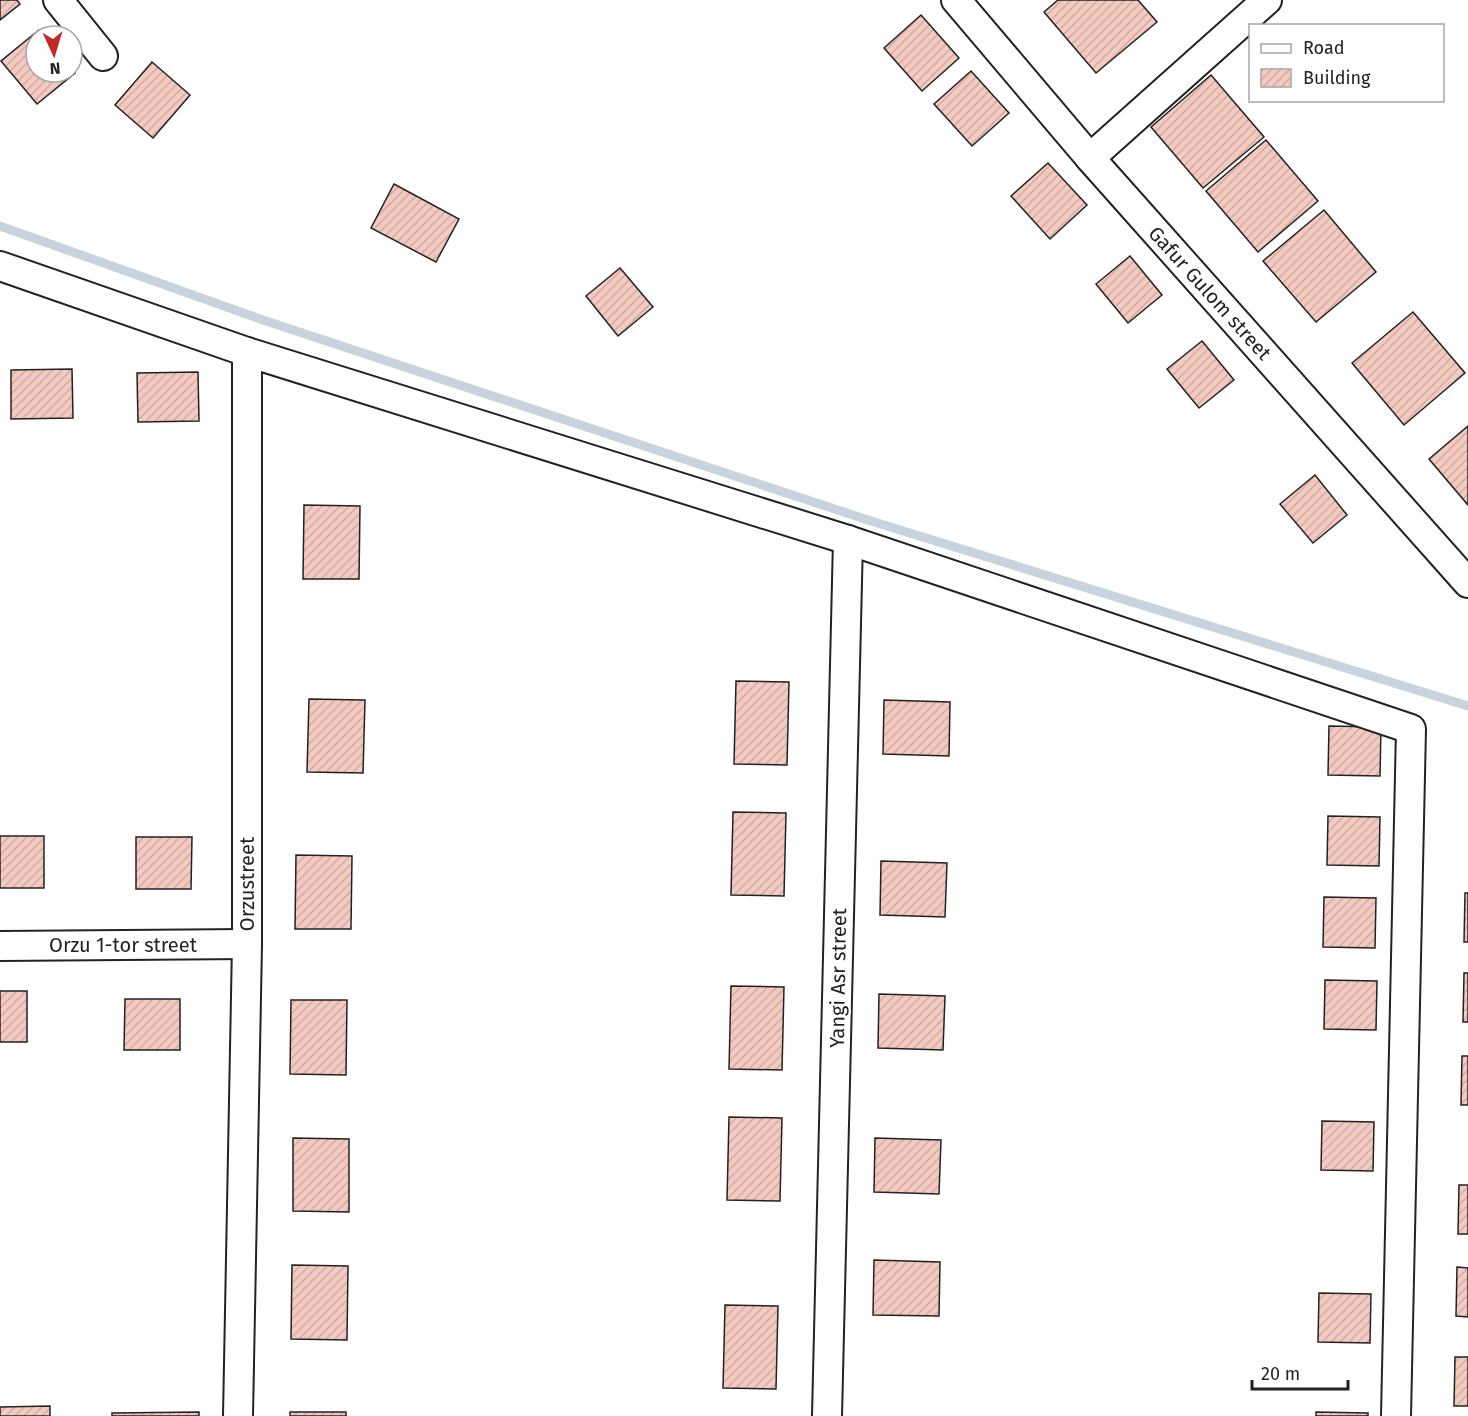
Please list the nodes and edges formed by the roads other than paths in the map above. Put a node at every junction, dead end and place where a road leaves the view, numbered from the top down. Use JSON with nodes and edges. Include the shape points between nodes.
{"nodes":[{"id":1,"x":58,"y":0,"type":"edge"},
{"id":2,"x":956,"y":0,"type":"edge"},
{"id":3,"x":1267,"y":0,"type":"edge"},
{"id":4,"x":103,"y":56,"type":"dead end"},
{"id":5,"x":1090,"y":158,"type":"junction"},
{"id":6,"x":0,"y":266,"type":"edge"},
{"id":7,"x":247,"y":352,"type":"junction"},
{"id":8,"x":848,"y":540,"type":"junction"},
{"id":9,"x":1468,"y":583,"type":"edge"},
{"id":10,"x":247,"y":944,"type":"junction"},
{"id":11,"x":0,"y":946,"type":"edge"},
{"id":12,"x":238,"y":1416,"type":"edge"},
{"id":13,"x":827,"y":1416,"type":"edge"},
{"id":14,"x":1396,"y":1416,"type":"edge"}],
"edges":[{"from":1,"to":4,"type":"street"},
{"from":2,"to":5,"type":"street","name":"Gafur Gulom street"},
{"from":3,"to":5,"type":"street"},
{"from":5,"to":9,"type":"street","name":"Gafur Gulom street"},
{"from":6,"to":7,"type":"street"},
{"from":7,"to":8,"type":"street"},
{"from":7,"to":10,"type":"street","name":"Orzustreet"},
{"from":8,"to":13,"type":"street","name":"Yangi Asr street"},
{"from":8,"to":14,"type":"street","via":[[1411,729]]},
{"from":10,"to":11,"type":"street","name":"Orzu 1-tor street"},
{"from":10,"to":12,"type":"street","name":"Orzustreet"}]}
